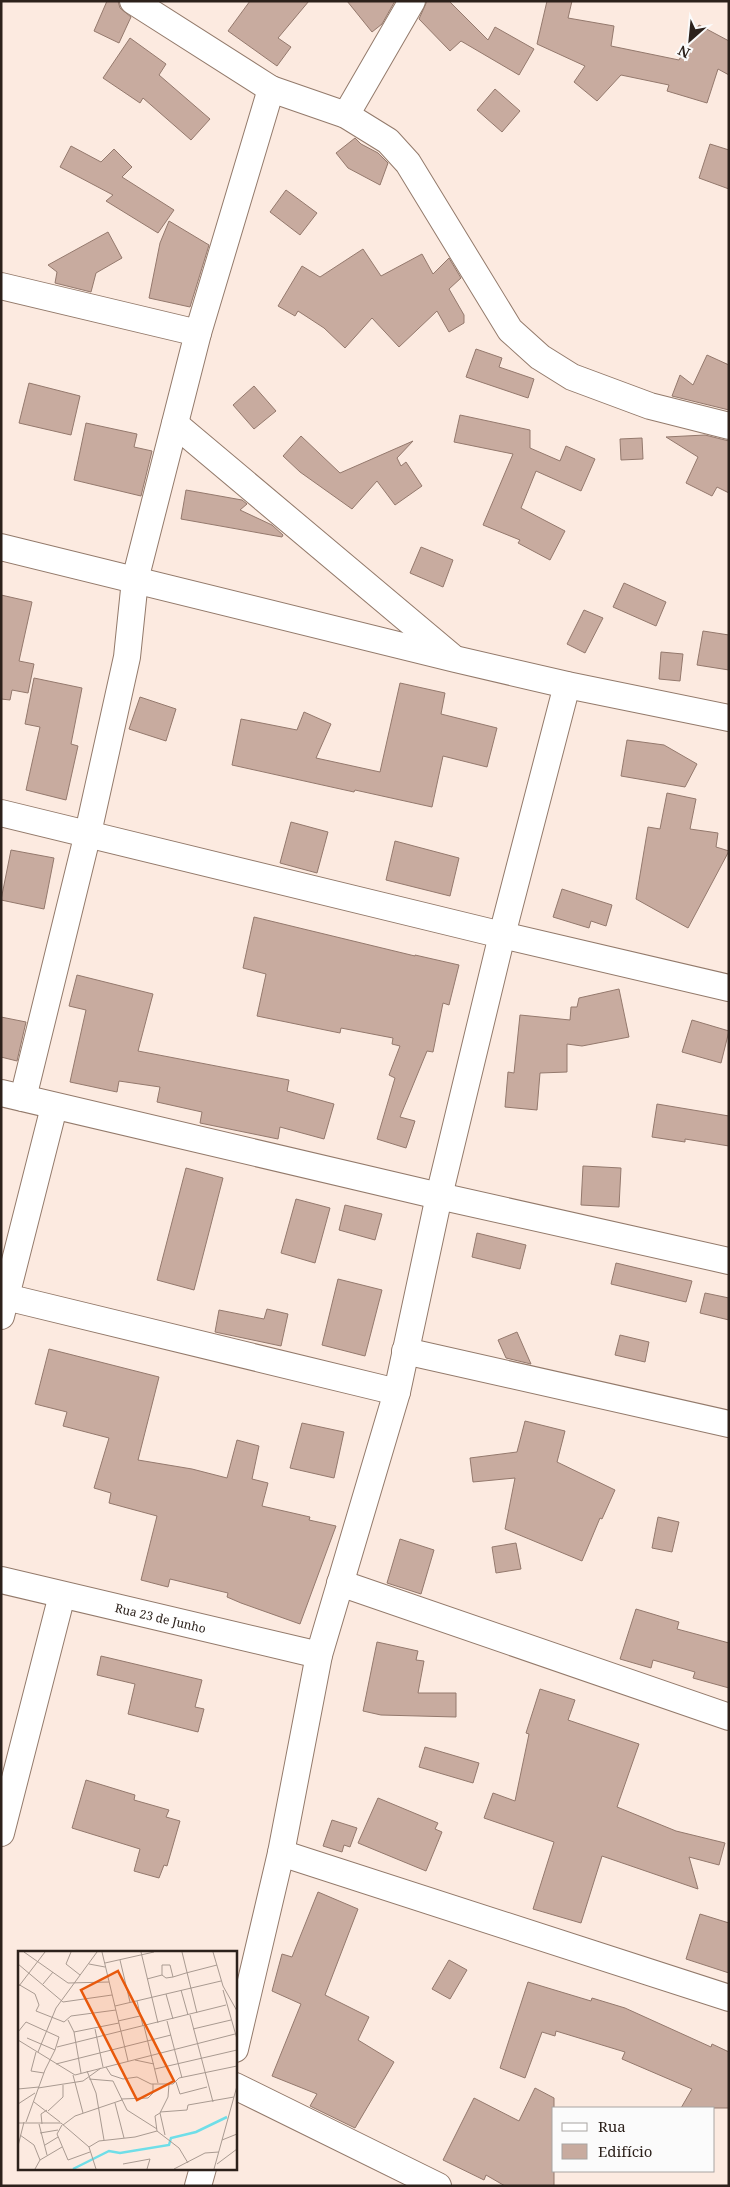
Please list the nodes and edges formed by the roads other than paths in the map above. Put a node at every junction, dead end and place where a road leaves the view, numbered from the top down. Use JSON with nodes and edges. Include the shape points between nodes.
{"nodes":[{"id":1,"x":133,"y":1,"type":"edge"},
{"id":2,"x":412,"y":1,"type":"edge"},
{"id":3,"x":271,"y":89,"type":"junction"},
{"id":4,"x":346,"y":115,"type":"junction"},
{"id":5,"x":1,"y":286,"type":"edge"},
{"id":6,"x":198,"y":333,"type":"junction"},
{"id":7,"x":174,"y":424,"type":"junction"},
{"id":8,"x":729,"y":426,"type":"edge"},
{"id":9,"x":1,"y":547,"type":"edge"},
{"id":10,"x":135,"y":580,"type":"junction"},
{"id":11,"x":455,"y":659,"type":"junction"},
{"id":12,"x":567,"y":685,"type":"junction"},
{"id":13,"x":729,"y":718,"type":"edge"},
{"id":14,"x":1,"y":813,"type":"edge"},
{"id":15,"x":88,"y":833,"type":"junction"},
{"id":16,"x":502,"y":936,"type":"junction"},
{"id":17,"x":729,"y":988,"type":"edge"},
{"id":18,"x":12,"y":1096,"type":"edge"},
{"id":19,"x":54,"y":1106,"type":"junction"},
{"id":20,"x":439,"y":1196,"type":"junction"},
{"id":21,"x":729,"y":1261,"type":"edge"},
{"id":22,"x":4,"y":1306,"type":"edge"},
{"id":23,"x":406,"y":1351,"type":"junction"},
{"id":24,"x":397,"y":1392,"type":"junction"},
{"id":25,"x":729,"y":1424,"type":"edge"},
{"id":26,"x":1,"y":1580,"type":"edge"},
{"id":27,"x":340,"y":1583,"type":"junction"},
{"id":28,"x":62,"y":1594,"type":"junction"},
{"id":29,"x":319,"y":1655,"type":"junction"},
{"id":30,"x":729,"y":1717,"type":"edge"},
{"id":31,"x":1,"y":1833,"type":"edge"},
{"id":32,"x":281,"y":1853,"type":"junction"},
{"id":33,"x":729,"y":1998,"type":"edge"},
{"id":34,"x":236,"y":2046,"type":"edge"},
{"id":35,"x":236,"y":2086,"type":"edge"},
{"id":36,"x":202,"y":2170,"type":"edge"},
{"id":37,"x":198,"y":2186,"type":"edge"},
{"id":38,"x":438,"y":2186,"type":"edge"}],
"edges":[{"from":1,"to":3,"type":"street"},
{"from":2,"to":4,"type":"street"},
{"from":3,"to":4,"type":"street"},
{"from":3,"to":6,"type":"street"},
{"from":4,"to":8,"type":"street","via":[[388,141],[408,163],[510,330],[540,357],[572,376],[650,406]]},
{"from":5,"to":6,"type":"street"},
{"from":6,"to":7,"type":"street"},
{"from":7,"to":10,"type":"street"},
{"from":7,"to":11,"type":"street"},
{"from":9,"to":10,"type":"street"},
{"from":10,"to":11,"type":"street"},
{"from":10,"to":15,"type":"street","via":[[127,657]]},
{"from":11,"to":12,"type":"street"},
{"from":12,"to":13,"type":"street"},
{"from":12,"to":16,"type":"street"},
{"from":14,"to":15,"type":"street"},
{"from":15,"to":16,"type":"street"},
{"from":15,"to":18,"type":"street"},
{"from":16,"to":17,"type":"street"},
{"from":16,"to":20,"type":"street"},
{"from":18,"to":19,"type":"street"},
{"from":19,"to":20,"type":"street"},
{"from":19,"to":22,"type":"street"},
{"from":20,"to":21,"type":"street"},
{"from":20,"to":23,"type":"street"},
{"from":22,"to":24,"type":"street"},
{"from":23,"to":24,"type":"street"},
{"from":23,"to":25,"type":"street"},
{"from":24,"to":27,"type":"street"},
{"from":26,"to":28,"type":"street","name":"Rua 23 de Junho"},
{"from":27,"to":29,"type":"street"},
{"from":27,"to":30,"type":"street"},
{"from":28,"to":29,"type":"street","name":"Rua 23 de Junho"},
{"from":28,"to":31,"type":"street"},
{"from":29,"to":32,"type":"street"},
{"from":32,"to":33,"type":"street"},
{"from":32,"to":34,"type":"street"},
{"from":35,"to":38,"type":"street"},
{"from":36,"to":37,"type":"street"}]}
